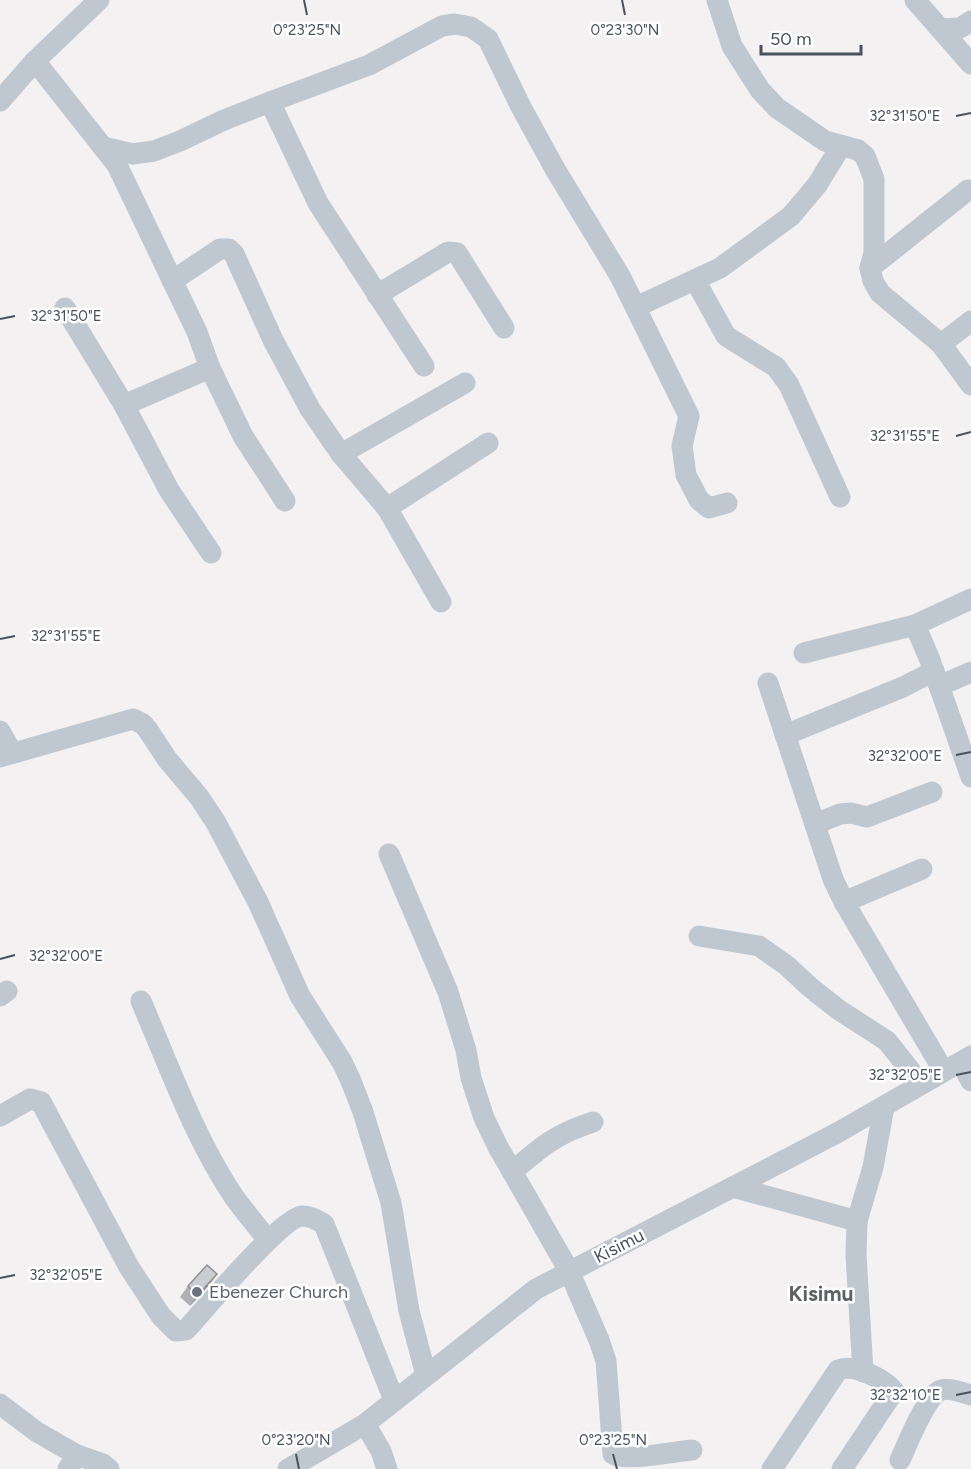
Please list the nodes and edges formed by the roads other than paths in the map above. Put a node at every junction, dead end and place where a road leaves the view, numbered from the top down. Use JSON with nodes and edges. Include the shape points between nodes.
{"nodes":[{"id":1,"x":99,"y":0,"type":"edge"},
{"id":2,"x":717,"y":0,"type":"edge"},
{"id":3,"x":915,"y":0,"type":"edge"},
{"id":4,"x":971,"y":21,"type":"edge"},
{"id":5,"x":941,"y":30,"type":"junction"},
{"id":6,"x":35,"y":61,"type":"junction"},
{"id":7,"x":971,"y":64,"type":"edge"},
{"id":8,"x":0,"y":100,"type":"edge"},
{"id":9,"x":270,"y":102,"type":"junction"},
{"id":10,"x":841,"y":146,"type":"junction"},
{"id":11,"x":103,"y":147,"type":"junction"},
{"id":12,"x":968,"y":190,"type":"dead end"},
{"id":13,"x":870,"y":268,"type":"junction"},
{"id":14,"x":695,"y":280,"type":"junction"},
{"id":15,"x":172,"y":281,"type":"junction"},
{"id":16,"x":378,"y":295,"type":"junction"},
{"id":17,"x":636,"y":307,"type":"junction"},
{"id":18,"x":65,"y":308,"type":"dead end"},
{"id":19,"x":971,"y":321,"type":"edge"},
{"id":20,"x":504,"y":328,"type":"dead end"},
{"id":21,"x":941,"y":344,"type":"junction"},
{"id":22,"x":424,"y":366,"type":"dead end"},
{"id":23,"x":210,"y":368,"type":"junction"},
{"id":24,"x":465,"y":383,"type":"dead end"},
{"id":25,"x":971,"y":386,"type":"edge"},
{"id":26,"x":124,"y":405,"type":"junction"},
{"id":27,"x":488,"y":443,"type":"dead end"},
{"id":28,"x":341,"y":454,"type":"junction"},
{"id":29,"x":840,"y":497,"type":"dead end"},
{"id":30,"x":285,"y":501,"type":"dead end"},
{"id":31,"x":727,"y":503,"type":"dead end"},
{"id":32,"x":387,"y":508,"type":"junction"},
{"id":33,"x":211,"y":554,"type":"dead end"},
{"id":34,"x":971,"y":599,"type":"edge"},
{"id":35,"x":441,"y":602,"type":"dead end"},
{"id":36,"x":915,"y":625,"type":"junction"},
{"id":37,"x":804,"y":653,"type":"dead end"},
{"id":38,"x":971,"y":672,"type":"edge"},
{"id":39,"x":937,"y":679,"type":"junction"},
{"id":40,"x":768,"y":684,"type":"dead end"},
{"id":41,"x":0,"y":731,"type":"edge"},
{"id":42,"x":785,"y":735,"type":"junction"},
{"id":43,"x":966,"y":748,"type":"edge"},
{"id":44,"x":6,"y":755,"type":"edge"},
{"id":45,"x":971,"y":777,"type":"edge"},
{"id":46,"x":932,"y":792,"type":"dead end"},
{"id":47,"x":815,"y":824,"type":"junction"},
{"id":48,"x":389,"y":854,"type":"dead end"},
{"id":49,"x":922,"y":869,"type":"dead end"},
{"id":50,"x":844,"y":903,"type":"junction"},
{"id":51,"x":699,"y":936,"type":"dead end"},
{"id":52,"x":141,"y":1000,"type":"dead end"},
{"id":53,"x":959,"y":1063,"type":"edge"},
{"id":54,"x":971,"y":1082,"type":"edge"},
{"id":55,"x":921,"y":1084,"type":"junction"},
{"id":56,"x":884,"y":1107,"type":"junction"},
{"id":57,"x":0,"y":1116,"type":"edge"},
{"id":58,"x":593,"y":1122,"type":"dead end"},
{"id":59,"x":513,"y":1171,"type":"junction"},
{"id":60,"x":733,"y":1187,"type":"junction"},
{"id":61,"x":857,"y":1221,"type":"junction"},
{"id":62,"x":268,"y":1240,"type":"junction"},
{"id":63,"x":569,"y":1271,"type":"junction"},
{"id":64,"x":863,"y":1372,"type":"junction"},
{"id":65,"x":426,"y":1375,"type":"junction"},
{"id":66,"x":894,"y":1391,"type":"junction"},
{"id":67,"x":971,"y":1395,"type":"edge"},
{"id":68,"x":394,"y":1400,"type":"junction"},
{"id":69,"x":0,"y":1404,"type":"edge"},
{"id":70,"x":924,"y":1410,"type":"junction"},
{"id":71,"x":365,"y":1424,"type":"junction"},
{"id":72,"x":693,"y":1450,"type":"dead end"},
{"id":73,"x":900,"y":1460,"type":"dead end"},
{"id":74,"x":72,"y":1462,"type":"edge"},
{"id":75,"x":109,"y":1469,"type":"edge"},
{"id":76,"x":288,"y":1469,"type":"edge"},
{"id":77,"x":387,"y":1469,"type":"edge"},
{"id":78,"x":772,"y":1469,"type":"edge"},
{"id":79,"x":843,"y":1469,"type":"edge"}],
"edges":[{"from":1,"to":6,"type":"street"},
{"from":2,"to":10,"type":"street","via":[[732,46],[760,90],[777,108],[820,138]]},
{"from":3,"to":5,"type":"street"},
{"from":4,"to":5,"type":"street","via":[[960,28]]},
{"from":5,"to":7,"type":"street"},
{"from":6,"to":8,"type":"street"},
{"from":6,"to":11,"type":"street"},
{"from":9,"to":11,"type":"street","via":[[154,151],[133,154]]},
{"from":9,"to":16,"type":"street","via":[[318,203]]},
{"from":9,"to":17,"type":"street","via":[[369,65],[442,26],[471,27],[488,39],[555,169]]},
{"from":10,"to":13,"type":"street","via":[[858,150],[873,172],[876,211]]},
{"from":10,"to":14,"type":"street","via":[[817,185],[791,216],[720,268]]},
{"from":11,"to":15,"type":"street","via":[[117,165]]},
{"from":12,"to":13,"type":"street"},
{"from":13,"to":21,"type":"street","via":[[880,293]]},
{"from":14,"to":17,"type":"street"},
{"from":14,"to":29,"type":"street","via":[[726,336],[776,367],[789,385]]},
{"from":15,"to":23,"type":"street"},
{"from":15,"to":28,"type":"street","via":[[220,249],[229,249],[234,254],[278,350],[310,409]]},
{"from":16,"to":20,"type":"street","via":[[454,251]]},
{"from":16,"to":22,"type":"street"},
{"from":17,"to":31,"type":"street","via":[[689,416],[682,446],[686,475],[699,500],[709,508]]},
{"from":18,"to":26,"type":"street"},
{"from":19,"to":21,"type":"street"},
{"from":21,"to":25,"type":"street"},
{"from":23,"to":26,"type":"street"},
{"from":23,"to":30,"type":"street","via":[[243,436]]},
{"from":24,"to":28,"type":"street"},
{"from":26,"to":33,"type":"street","via":[[169,490]]},
{"from":27,"to":32,"type":"street"},
{"from":28,"to":32,"type":"street"},
{"from":32,"to":35,"type":"street"},
{"from":34,"to":36,"type":"street"},
{"from":36,"to":37,"type":"street"},
{"from":36,"to":39,"type":"street"},
{"from":38,"to":39,"type":"street"},
{"from":39,"to":42,"type":"street","via":[[903,687]]},
{"from":39,"to":43,"type":"street"},
{"from":40,"to":42,"type":"street"},
{"from":41,"to":44,"type":"street"},
{"from":42,"to":47,"type":"street"},
{"from":43,"to":45,"type":"street"},
{"from":44,"to":65,"type":"street","via":[[133,719],[143,723],[199,797],[258,902],[300,996],[342,1062],[363,1112],[391,1203]]},
{"from":46,"to":47,"type":"street","via":[[867,817],[840,814]]},
{"from":47,"to":50,"type":"street"},
{"from":48,"to":59,"type":"street","via":[[448,992],[481,1109]]},
{"from":49,"to":50,"type":"street"},
{"from":50,"to":53,"type":"street"},
{"from":51,"to":55,"type":"street","via":[[759,946],[839,1010],[887,1041]]},
{"from":52,"to":62,"type":"street","via":[[214,1162]]},
{"from":53,"to":54,"type":"street"},
{"from":53,"to":55,"type":"street","name":"Kisimu"},
{"from":55,"to":56,"type":"street","name":"Kisimu"},
{"from":56,"to":60,"type":"street","name":"Kisimu"},
{"from":56,"to":61,"type":"street","via":[[873,1167]]},
{"from":57,"to":62,"type":"street","via":[[30,1100],[41,1102],[129,1267],[161,1316],[176,1331],[186,1330]]},
{"from":58,"to":59,"type":"street","via":[[544,1145]]},
{"from":59,"to":63,"type":"street"},
{"from":60,"to":61,"type":"street"},
{"from":60,"to":63,"type":"street","name":"Kisimu"},
{"from":61,"to":64,"type":"street"},
{"from":62,"to":68,"type":"street","via":[[300,1216],[313,1217],[324,1224]]},
{"from":63,"to":65,"type":"street","name":"Kisimu","via":[[536,1289]]},
{"from":63,"to":72,"type":"street","via":[[606,1361],[614,1456]]},
{"from":64,"to":66,"type":"street"},
{"from":64,"to":78,"type":"street","via":[[838,1370]]},
{"from":65,"to":68,"type":"street","name":"Kisimu"},
{"from":66,"to":70,"type":"street"},
{"from":66,"to":79,"type":"street"},
{"from":67,"to":70,"type":"street","via":[[940,1390]]},
{"from":68,"to":71,"type":"street","name":"Kisimu"},
{"from":69,"to":74,"type":"street"},
{"from":70,"to":73,"type":"street"},
{"from":71,"to":76,"type":"street","name":"Kisimu"},
{"from":71,"to":77,"type":"street"},
{"from":74,"to":75,"type":"street"}]}
